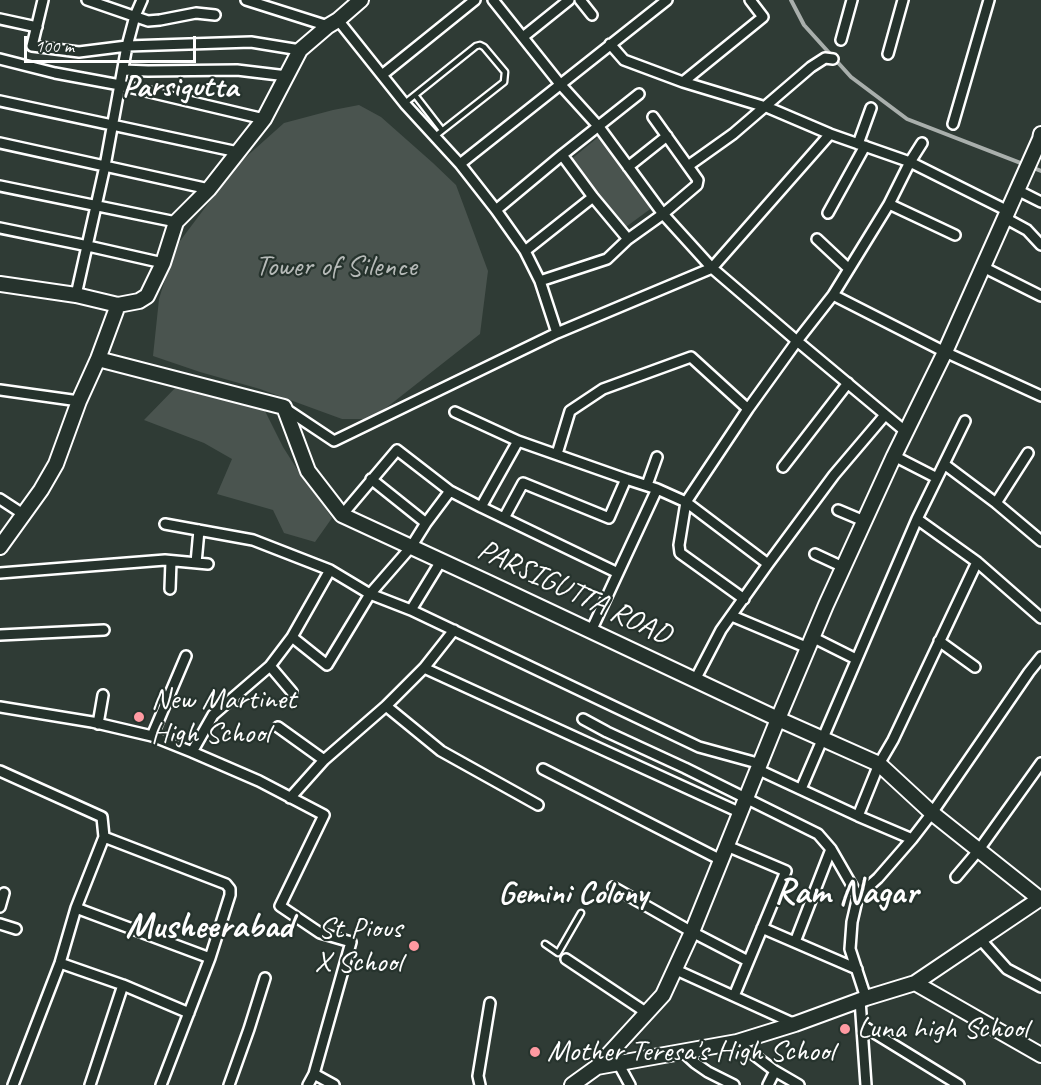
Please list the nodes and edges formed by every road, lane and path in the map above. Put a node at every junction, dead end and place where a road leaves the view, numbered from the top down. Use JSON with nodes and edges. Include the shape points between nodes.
{"nodes":[{"id":1,"x":43,"y":0,"type":"edge"},
{"id":2,"x":87,"y":0,"type":"edge"},
{"id":3,"x":142,"y":0,"type":"edge"},
{"id":4,"x":246,"y":0,"type":"edge"},
{"id":5,"x":361,"y":0,"type":"edge"},
{"id":6,"x":475,"y":0,"type":"edge"},
{"id":7,"x":493,"y":0,"type":"edge"},
{"id":8,"x":569,"y":0,"type":"edge"},
{"id":9,"x":580,"y":0,"type":"edge"},
{"id":10,"x":667,"y":0,"type":"edge"},
{"id":11,"x":750,"y":0,"type":"edge"},
{"id":12,"x":852,"y":0,"type":"edge"},
{"id":13,"x":903,"y":0,"type":"edge"},
{"id":14,"x":989,"y":0,"type":"edge"},
{"id":15,"x":215,"y":15,"type":"dead end"},
{"id":16,"x":592,"y":15,"type":"dead end"},
{"id":17,"x":135,"y":16,"type":"junction"},
{"id":18,"x":0,"y":19,"type":"edge"},
{"id":19,"x":333,"y":23,"type":"junction"},
{"id":20,"x":37,"y":27,"type":"junction"},
{"id":21,"x":523,"y":37,"type":"junction"},
{"id":22,"x":841,"y":40,"type":"dead end"},
{"id":23,"x":610,"y":44,"type":"junction"},
{"id":24,"x":128,"y":46,"type":"junction"},
{"id":25,"x":300,"y":50,"type":"junction"},
{"id":26,"x":888,"y":54,"type":"dead end"},
{"id":27,"x":0,"y":59,"type":"edge"},
{"id":28,"x":833,"y":59,"type":"dead end"},
{"id":29,"x":123,"y":70,"type":"junction"},
{"id":30,"x":148,"y":71,"type":"junction"},
{"id":31,"x":382,"y":75,"type":"junction"},
{"id":32,"x":287,"y":76,"type":"junction"},
{"id":33,"x":683,"y":82,"type":"junction"},
{"id":34,"x":560,"y":84,"type":"junction"},
{"id":35,"x":120,"y":85,"type":"junction"},
{"id":36,"x":145,"y":91,"type":"junction"},
{"id":37,"x":639,"y":94,"type":"dead end"},
{"id":38,"x":415,"y":95,"type":"junction"},
{"id":39,"x":0,"y":101,"type":"edge"},
{"id":40,"x":405,"y":104,"type":"junction"},
{"id":41,"x":765,"y":107,"type":"junction"},
{"id":42,"x":871,"y":108,"type":"dead end"},
{"id":43,"x":653,"y":117,"type":"dead end"},
{"id":44,"x":264,"y":119,"type":"junction"},
{"id":45,"x":953,"y":124,"type":"dead end"},
{"id":46,"x":112,"y":125,"type":"junction"},
{"id":47,"x":599,"y":127,"type":"junction"},
{"id":48,"x":442,"y":130,"type":"junction"},
{"id":49,"x":830,"y":134,"type":"junction"},
{"id":50,"x":667,"y":136,"type":"junction"},
{"id":51,"x":434,"y":137,"type":"junction"},
{"id":52,"x":1041,"y":137,"type":"edge"},
{"id":53,"x":0,"y":143,"type":"edge"},
{"id":54,"x":922,"y":143,"type":"dead end"},
{"id":55,"x":861,"y":145,"type":"junction"},
{"id":56,"x":238,"y":152,"type":"junction"},
{"id":57,"x":562,"y":154,"type":"junction"},
{"id":58,"x":910,"y":162,"type":"junction"},
{"id":59,"x":460,"y":164,"type":"junction"},
{"id":60,"x":105,"y":166,"type":"junction"},
{"id":61,"x":688,"y":166,"type":"junction"},
{"id":62,"x":628,"y":167,"type":"junction"},
{"id":63,"x":0,"y":186,"type":"edge"},
{"id":64,"x":209,"y":189,"type":"junction"},
{"id":65,"x":1017,"y":190,"type":"junction"},
{"id":66,"x":593,"y":197,"type":"junction"},
{"id":67,"x":1041,"y":202,"type":"edge"},
{"id":68,"x":889,"y":204,"type":"junction"},
{"id":69,"x":97,"y":205,"type":"junction"},
{"id":70,"x":496,"y":210,"type":"junction"},
{"id":71,"x":828,"y":213,"type":"dead end"},
{"id":72,"x":663,"y":214,"type":"junction"},
{"id":73,"x":1006,"y":214,"type":"junction"},
{"id":74,"x":176,"y":222,"type":"junction"},
{"id":75,"x":0,"y":228,"type":"edge"},
{"id":76,"x":955,"y":235,"type":"dead end"},
{"id":77,"x":818,"y":238,"type":"dead end"},
{"id":78,"x":628,"y":239,"type":"junction"},
{"id":79,"x":1041,"y":245,"type":"edge"},
{"id":80,"x":88,"y":246,"type":"junction"},
{"id":81,"x":525,"y":251,"type":"junction"},
{"id":82,"x":163,"y":263,"type":"junction"},
{"id":83,"x":983,"y":267,"type":"junction"},
{"id":84,"x":712,"y":268,"type":"junction"},
{"id":85,"x":849,"y":269,"type":"junction"},
{"id":86,"x":540,"y":281,"type":"junction"},
{"id":87,"x":0,"y":284,"type":"edge"},
{"id":88,"x":76,"y":295,"type":"junction"},
{"id":89,"x":833,"y":295,"type":"junction"},
{"id":90,"x":1041,"y":296,"type":"edge"},
{"id":91,"x":118,"y":305,"type":"junction"},
{"id":92,"x":557,"y":333,"type":"junction"},
{"id":93,"x":796,"y":341,"type":"junction"},
{"id":94,"x":945,"y":352,"type":"junction"},
{"id":95,"x":98,"y":359,"type":"junction"},
{"id":96,"x":848,"y":383,"type":"junction"},
{"id":97,"x":0,"y":390,"type":"edge"},
{"id":98,"x":1041,"y":396,"type":"edge"},
{"id":99,"x":79,"y":401,"type":"junction"},
{"id":100,"x":284,"y":407,"type":"junction"},
{"id":101,"x":748,"y":409,"type":"junction"},
{"id":102,"x":455,"y":412,"type":"dead end"},
{"id":103,"x":885,"y":415,"type":"junction"},
{"id":104,"x":965,"y":421,"type":"dead end"},
{"id":105,"x":906,"y":432,"type":"junction"},
{"id":106,"x":518,"y":441,"type":"junction"},
{"id":107,"x":1028,"y":453,"type":"dead end"},
{"id":108,"x":557,"y":454,"type":"junction"},
{"id":109,"x":894,"y":456,"type":"junction"},
{"id":110,"x":657,"y":457,"type":"dead end"},
{"id":111,"x":944,"y":464,"type":"junction"},
{"id":112,"x":783,"y":467,"type":"dead end"},
{"id":113,"x":937,"y":478,"type":"junction"},
{"id":114,"x":626,"y":479,"type":"junction"},
{"id":115,"x":371,"y":480,"type":"junction"},
{"id":116,"x":647,"y":485,"type":"junction"},
{"id":117,"x":657,"y":489,"type":"junction"},
{"id":118,"x":450,"y":491,"type":"junction"},
{"id":119,"x":0,"y":499,"type":"edge"},
{"id":120,"x":686,"y":502,"type":"junction"},
{"id":121,"x":996,"y":503,"type":"junction"},
{"id":122,"x":481,"y":507,"type":"junction"},
{"id":123,"x":838,"y":510,"type":"dead end"},
{"id":124,"x":23,"y":514,"type":"junction"},
{"id":125,"x":342,"y":515,"type":"junction"},
{"id":126,"x":504,"y":518,"type":"junction"},
{"id":127,"x":917,"y":519,"type":"junction"},
{"id":128,"x":864,"y":522,"type":"junction"},
{"id":129,"x":426,"y":523,"type":"junction"},
{"id":130,"x":165,"y":524,"type":"dead end"},
{"id":131,"x":199,"y":530,"type":"junction"},
{"id":132,"x":1041,"y":541,"type":"edge"},
{"id":133,"x":411,"y":547,"type":"junction"},
{"id":134,"x":0,"y":548,"type":"edge"},
{"id":135,"x":816,"y":554,"type":"dead end"},
{"id":136,"x":171,"y":561,"type":"junction"},
{"id":137,"x":441,"y":561,"type":"junction"},
{"id":138,"x":977,"y":562,"type":"junction"},
{"id":139,"x":196,"y":563,"type":"junction"},
{"id":140,"x":208,"y":564,"type":"dead end"},
{"id":141,"x":768,"y":564,"type":"junction"},
{"id":142,"x":843,"y":567,"type":"junction"},
{"id":143,"x":330,"y":570,"type":"junction"},
{"id":144,"x":0,"y":573,"type":"edge"},
{"id":145,"x":618,"y":573,"type":"junction"},
{"id":146,"x":170,"y":589,"type":"dead end"},
{"id":147,"x":370,"y":594,"type":"junction"},
{"id":148,"x":744,"y":599,"type":"junction"},
{"id":149,"x":411,"y":610,"type":"junction"},
{"id":150,"x":732,"y":616,"type":"junction"},
{"id":151,"x":1041,"y":618,"type":"edge"},
{"id":152,"x":104,"y":630,"type":"dead end"},
{"id":153,"x":453,"y":630,"type":"junction"},
{"id":154,"x":591,"y":631,"type":"junction"},
{"id":155,"x":0,"y":635,"type":"edge"},
{"id":156,"x":292,"y":637,"type":"junction"},
{"id":157,"x":939,"y":641,"type":"junction"},
{"id":158,"x":810,"y":642,"type":"junction"},
{"id":159,"x":186,"y":656,"type":"dead end"},
{"id":160,"x":1041,"y":657,"type":"edge"},
{"id":161,"x":856,"y":659,"type":"junction"},
{"id":162,"x":270,"y":666,"type":"junction"},
{"id":163,"x":975,"y":667,"type":"dead end"},
{"id":164,"x":424,"y":668,"type":"junction"},
{"id":165,"x":695,"y":680,"type":"junction"},
{"id":166,"x":292,"y":692,"type":"dead end"},
{"id":167,"x":103,"y":695,"type":"dead end"},
{"id":168,"x":386,"y":706,"type":"junction"},
{"id":169,"x":0,"y":707,"type":"edge"},
{"id":170,"x":583,"y":719,"type":"dead end"},
{"id":171,"x":778,"y":719,"type":"junction"},
{"id":172,"x":98,"y":724,"type":"junction"},
{"id":173,"x":278,"y":727,"type":"dead end"},
{"id":174,"x":152,"y":736,"type":"junction"},
{"id":175,"x":823,"y":738,"type":"junction"},
{"id":176,"x":192,"y":752,"type":"junction"},
{"id":177,"x":324,"y":760,"type":"junction"},
{"id":178,"x":1041,"y":763,"type":"edge"},
{"id":179,"x":879,"y":764,"type":"junction"},
{"id":180,"x":760,"y":767,"type":"junction"},
{"id":181,"x":543,"y":770,"type":"dead end"},
{"id":182,"x":0,"y":771,"type":"edge"},
{"id":183,"x":801,"y":789,"type":"junction"},
{"id":184,"x":290,"y":798,"type":"junction"},
{"id":185,"x":747,"y":798,"type":"junction"},
{"id":186,"x":538,"y":805,"type":"dead end"},
{"id":187,"x":741,"y":813,"type":"junction"},
{"id":188,"x":932,"y":813,"type":"junction"},
{"id":189,"x":858,"y":816,"type":"junction"},
{"id":190,"x":104,"y":837,"type":"junction"},
{"id":191,"x":912,"y":838,"type":"junction"},
{"id":192,"x":727,"y":846,"type":"junction"},
{"id":193,"x":831,"y":849,"type":"junction"},
{"id":194,"x":978,"y":851,"type":"junction"},
{"id":195,"x":721,"y":860,"type":"junction"},
{"id":196,"x":956,"y":877,"type":"dead end"},
{"id":197,"x":613,"y":887,"type":"dead end"},
{"id":198,"x":4,"y":893,"type":"dead end"},
{"id":199,"x":858,"y":896,"type":"junction"},
{"id":200,"x":1041,"y":899,"type":"edge"},
{"id":201,"x":0,"y":907,"type":"edge"},
{"id":202,"x":76,"y":908,"type":"junction"},
{"id":203,"x":581,"y":913,"type":"dead end"},
{"id":204,"x":0,"y":924,"type":"edge"},
{"id":205,"x":762,"y":928,"type":"junction"},
{"id":206,"x":16,"y":929,"type":"dead end"},
{"id":207,"x":693,"y":932,"type":"junction"},
{"id":208,"x":980,"y":939,"type":"junction"},
{"id":209,"x":795,"y":942,"type":"junction"},
{"id":210,"x":545,"y":944,"type":"dead end"},
{"id":211,"x":562,"y":956,"type":"junction"},
{"id":212,"x":210,"y":958,"type":"junction"},
{"id":213,"x":748,"y":961,"type":"junction"},
{"id":214,"x":60,"y":963,"type":"junction"},
{"id":215,"x":674,"y":969,"type":"junction"},
{"id":216,"x":857,"y":969,"type":"junction"},
{"id":217,"x":265,"y":978,"type":"dead end"},
{"id":218,"x":915,"y":983,"type":"junction"},
{"id":219,"x":123,"y":985,"type":"junction"},
{"id":220,"x":1041,"y":987,"type":"edge"},
{"id":221,"x":734,"y":996,"type":"junction"},
{"id":222,"x":863,"y":999,"type":"junction"},
{"id":223,"x":490,"y":1004,"type":"dead end"},
{"id":224,"x":189,"y":1013,"type":"junction"},
{"id":225,"x":647,"y":1013,"type":"junction"},
{"id":226,"x":795,"y":1024,"type":"junction"},
{"id":227,"x":862,"y":1026,"type":"junction"},
{"id":228,"x":737,"y":1042,"type":"junction"},
{"id":229,"x":683,"y":1052,"type":"junction"},
{"id":230,"x":1041,"y":1055,"type":"edge"},
{"id":231,"x":618,"y":1063,"type":"junction"},
{"id":232,"x":597,"y":1067,"type":"junction"},
{"id":233,"x":775,"y":1071,"type":"junction"},
{"id":234,"x":314,"y":1074,"type":"junction"},
{"id":235,"x":626,"y":1084,"type":"edge"},
{"id":236,"x":13,"y":1085,"type":"edge"},
{"id":237,"x":90,"y":1085,"type":"edge"},
{"id":238,"x":161,"y":1085,"type":"edge"},
{"id":239,"x":229,"y":1085,"type":"edge"},
{"id":240,"x":308,"y":1085,"type":"edge"},
{"id":241,"x":334,"y":1085,"type":"edge"},
{"id":242,"x":480,"y":1085,"type":"edge"},
{"id":243,"x":572,"y":1085,"type":"edge"},
{"id":244,"x":734,"y":1085,"type":"edge"},
{"id":245,"x":768,"y":1085,"type":"edge"},
{"id":246,"x":799,"y":1085,"type":"edge"},
{"id":247,"x":866,"y":1085,"type":"edge"},
{"id":248,"x":959,"y":1085,"type":"edge"}],
"edges":[{"from":1,"to":20,"type":"street"},
{"from":2,"to":17,"type":"street"},
{"from":3,"to":17,"type":"street"},
{"from":4,"to":19,"type":"street"},
{"from":5,"to":19,"type":"street"},
{"from":6,"to":31,"type":"street"},
{"from":7,"to":21,"type":"street"},
{"from":8,"to":21,"type":"street"},
{"from":9,"to":16,"type":"street"},
{"from":10,"to":23,"type":"street"},
{"from":11,"to":33,"type":"street","via":[[763,17]]},
{"from":12,"to":22,"type":"street"},
{"from":13,"to":26,"type":"street"},
{"from":14,"to":45,"type":"street"},
{"from":15,"to":17,"type":"street","via":[[196,13],[148,21]]},
{"from":17,"to":24,"type":"street"},
{"from":18,"to":20,"type":"street"},
{"from":19,"to":25,"type":"street"},
{"from":19,"to":31,"type":"street"},
{"from":20,"to":24,"type":"street","via":[[32,46],[79,52]]},
{"from":21,"to":34,"type":"street"},
{"from":23,"to":33,"type":"street","via":[[624,60]]},
{"from":23,"to":34,"type":"street"},
{"from":24,"to":25,"type":"street","via":[[251,42]]},
{"from":24,"to":29,"type":"street"},
{"from":25,"to":32,"type":"street"},
{"from":27,"to":35,"type":"street"},
{"from":28,"to":41,"type":"street","via":[[825,58]]},
{"from":29,"to":30,"type":"street"},
{"from":29,"to":35,"type":"street"},
{"from":30,"to":32,"type":"street","via":[[237,70]]},
{"from":30,"to":36,"type":"street"},
{"from":31,"to":40,"type":"street"},
{"from":32,"to":44,"type":"street"},
{"from":33,"to":41,"type":"street"},
{"from":34,"to":47,"type":"street"},
{"from":34,"to":59,"type":"street"},
{"from":35,"to":36,"type":"street"},
{"from":35,"to":46,"type":"street"},
{"from":36,"to":44,"type":"street"},
{"from":37,"to":47,"type":"street"},
{"from":38,"to":40,"type":"lane"},
{"from":38,"to":48,"type":"lane"},
{"from":38,"to":48,"type":"lane","via":[[476,46],[484,47],[505,72],[504,82]]},
{"from":39,"to":46,"type":"street"},
{"from":40,"to":51,"type":"street"},
{"from":41,"to":49,"type":"street"},
{"from":41,"to":61,"type":"street"},
{"from":42,"to":55,"type":"street"},
{"from":43,"to":50,"type":"street"},
{"from":44,"to":56,"type":"street"},
{"from":46,"to":56,"type":"street"},
{"from":46,"to":60,"type":"street"},
{"from":47,"to":57,"type":"street"},
{"from":47,"to":62,"type":"street"},
{"from":48,"to":51,"type":"lane"},
{"from":49,"to":55,"type":"street"},
{"from":49,"to":84,"type":"street"},
{"from":50,"to":61,"type":"street"},
{"from":50,"to":62,"type":"street"},
{"from":51,"to":59,"type":"street"},
{"from":52,"to":65,"type":"street"},
{"from":53,"to":60,"type":"street"},
{"from":54,"to":58,"type":"street"},
{"from":55,"to":58,"type":"street"},
{"from":55,"to":71,"type":"street"},
{"from":56,"to":64,"type":"street"},
{"from":57,"to":66,"type":"street"},
{"from":57,"to":70,"type":"street"},
{"from":58,"to":68,"type":"street"},
{"from":58,"to":73,"type":"street"},
{"from":59,"to":70,"type":"street"},
{"from":60,"to":64,"type":"street"},
{"from":60,"to":69,"type":"street"},
{"from":61,"to":72,"type":"street","via":[[698,180],[697,185]]},
{"from":62,"to":72,"type":"street"},
{"from":63,"to":69,"type":"street"},
{"from":64,"to":74,"type":"street"},
{"from":65,"to":67,"type":"street"},
{"from":65,"to":73,"type":"street"},
{"from":66,"to":78,"type":"street"},
{"from":66,"to":81,"type":"street"},
{"from":68,"to":76,"type":"street"},
{"from":68,"to":85,"type":"street"},
{"from":69,"to":74,"type":"street"},
{"from":69,"to":80,"type":"street"},
{"from":70,"to":81,"type":"street"},
{"from":72,"to":78,"type":"street"},
{"from":72,"to":84,"type":"street"},
{"from":73,"to":79,"type":"street"},
{"from":73,"to":83,"type":"street"},
{"from":74,"to":82,"type":"street"},
{"from":75,"to":80,"type":"street"},
{"from":77,"to":85,"type":"street"},
{"from":78,"to":86,"type":"street","via":[[607,259]]},
{"from":80,"to":82,"type":"street"},
{"from":80,"to":88,"type":"street"},
{"from":81,"to":86,"type":"street"},
{"from":82,"to":91,"type":"street","via":[[147,296]]},
{"from":83,"to":90,"type":"street"},
{"from":83,"to":94,"type":"street"},
{"from":84,"to":92,"type":"street"},
{"from":84,"to":93,"type":"street"},
{"from":85,"to":89,"type":"street"},
{"from":86,"to":92,"type":"street"},
{"from":87,"to":88,"type":"street"},
{"from":88,"to":91,"type":"street"},
{"from":89,"to":93,"type":"street"},
{"from":89,"to":94,"type":"street"},
{"from":91,"to":95,"type":"street"},
{"from":92,"to":100,"type":"street","via":[[334,441]]},
{"from":93,"to":96,"type":"street"},
{"from":93,"to":101,"type":"street"},
{"from":94,"to":98,"type":"street"},
{"from":94,"to":105,"type":"street"},
{"from":95,"to":99,"type":"street"},
{"from":95,"to":100,"type":"street"},
{"from":96,"to":103,"type":"street"},
{"from":96,"to":112,"type":"street"},
{"from":97,"to":99,"type":"street"},
{"from":99,"to":124,"type":"street","via":[[56,464]]},
{"from":100,"to":125,"type":"street","name":"PARSIGUTTA ROAD","via":[[308,471]]},
{"from":101,"to":108,"type":"street","via":[[691,357],[603,389],[570,411]]},
{"from":101,"to":120,"type":"street"},
{"from":102,"to":106,"type":"street"},
{"from":103,"to":105,"type":"street"},
{"from":103,"to":141,"type":"street","via":[[834,475]]},
{"from":104,"to":111,"type":"street"},
{"from":105,"to":109,"type":"street"},
{"from":106,"to":108,"type":"street"},
{"from":106,"to":122,"type":"street"},
{"from":107,"to":121,"type":"street"},
{"from":108,"to":114,"type":"street"},
{"from":109,"to":113,"type":"street"},
{"from":109,"to":128,"type":"street"},
{"from":110,"to":116,"type":"street"},
{"from":111,"to":113,"type":"street"},
{"from":111,"to":121,"type":"street"},
{"from":113,"to":127,"type":"street"},
{"from":114,"to":116,"type":"street"},
{"from":114,"to":126,"type":"street","via":[[609,518],[523,483]]},
{"from":115,"to":118,"type":"street","via":[[397,450]]},
{"from":115,"to":125,"type":"street"},
{"from":115,"to":129,"type":"street"},
{"from":116,"to":117,"type":"street"},
{"from":117,"to":120,"type":"street"},
{"from":117,"to":145,"type":"street"},
{"from":118,"to":122,"type":"street"},
{"from":118,"to":129,"type":"street"},
{"from":119,"to":124,"type":"street"},
{"from":120,"to":141,"type":"street"},
{"from":120,"to":148,"type":"street","via":[[680,553]]},
{"from":121,"to":132,"type":"street"},
{"from":122,"to":126,"type":"street"},
{"from":123,"to":128,"type":"street"},
{"from":124,"to":134,"type":"street"},
{"from":125,"to":133,"type":"street","name":"PARSIGUTTA ROAD"},
{"from":126,"to":145,"type":"street"},
{"from":127,"to":138,"type":"street"},
{"from":127,"to":161,"type":"street"},
{"from":128,"to":142,"type":"street"},
{"from":129,"to":133,"type":"street"},
{"from":130,"to":131,"type":"street"},
{"from":131,"to":139,"type":"street"},
{"from":131,"to":143,"type":"street","via":[[253,540]]},
{"from":133,"to":137,"type":"street","name":"PARSIGUTTA ROAD"},
{"from":133,"to":147,"type":"street"},
{"from":135,"to":142,"type":"street"},
{"from":136,"to":139,"type":"street"},
{"from":136,"to":144,"type":"street"},
{"from":136,"to":146,"type":"street"},
{"from":137,"to":149,"type":"street"},
{"from":137,"to":154,"type":"street","name":"PARSIGUTTA ROAD"},
{"from":138,"to":151,"type":"street"},
{"from":138,"to":157,"type":"street"},
{"from":139,"to":140,"type":"street"},
{"from":141,"to":148,"type":"street"},
{"from":142,"to":158,"type":"street"},
{"from":143,"to":147,"type":"street"},
{"from":143,"to":156,"type":"street"},
{"from":145,"to":154,"type":"street"},
{"from":147,"to":149,"type":"street"},
{"from":147,"to":156,"type":"street","via":[[327,665]]},
{"from":148,"to":150,"type":"street"},
{"from":149,"to":153,"type":"street"},
{"from":150,"to":158,"type":"street"},
{"from":150,"to":165,"type":"street"},
{"from":152,"to":155,"type":"street"},
{"from":153,"to":164,"type":"street"},
{"from":153,"to":180,"type":"street","via":[[699,747]]},
{"from":154,"to":165,"type":"street","name":"PARSIGUTTA ROAD"},
{"from":156,"to":162,"type":"street"},
{"from":157,"to":163,"type":"street"},
{"from":157,"to":179,"type":"street"},
{"from":158,"to":161,"type":"street"},
{"from":158,"to":171,"type":"street"},
{"from":159,"to":174,"type":"street"},
{"from":160,"to":188,"type":"street"},
{"from":161,"to":175,"type":"street"},
{"from":162,"to":166,"type":"street"},
{"from":162,"to":176,"type":"street","via":[[213,715]]},
{"from":164,"to":168,"type":"street"},
{"from":164,"to":187,"type":"street"},
{"from":165,"to":171,"type":"street","name":"PARSIGUTTA ROAD"},
{"from":167,"to":172,"type":"street"},
{"from":168,"to":177,"type":"street"},
{"from":168,"to":186,"type":"street","via":[[441,751]]},
{"from":169,"to":172,"type":"street"},
{"from":170,"to":185,"type":"street"},
{"from":171,"to":175,"type":"street","name":"PARSIGUTTA ROAD"},
{"from":171,"to":180,"type":"street"},
{"from":172,"to":174,"type":"street"},
{"from":173,"to":177,"type":"street"},
{"from":174,"to":176,"type":"street"},
{"from":175,"to":179,"type":"street","name":"PARSIGUTTA ROAD"},
{"from":175,"to":183,"type":"street"},
{"from":176,"to":184,"type":"street"},
{"from":177,"to":184,"type":"street"},
{"from":178,"to":194,"type":"street"},
{"from":179,"to":188,"type":"street","name":"PARSIGUTTA ROAD"},
{"from":179,"to":189,"type":"street"},
{"from":180,"to":183,"type":"street"},
{"from":180,"to":185,"type":"street"},
{"from":181,"to":195,"type":"street"},
{"from":182,"to":190,"type":"street","via":[[102,817]]},
{"from":183,"to":189,"type":"street"},
{"from":184,"to":234,"type":"street","via":[[324,815],[280,906],[320,933],[351,942]]},
{"from":185,"to":187,"type":"street"},
{"from":185,"to":193,"type":"street","via":[[819,834]]},
{"from":187,"to":192,"type":"street"},
{"from":188,"to":191,"type":"street"},
{"from":188,"to":194,"type":"street","name":"PARSIGUTTA ROAD"},
{"from":189,"to":191,"type":"street"},
{"from":190,"to":202,"type":"street"},
{"from":190,"to":212,"type":"street","via":[[226,884],[230,896]]},
{"from":191,"to":199,"type":"street"},
{"from":192,"to":195,"type":"street"},
{"from":192,"to":205,"type":"street","via":[[786,871]]},
{"from":193,"to":199,"type":"street"},
{"from":193,"to":209,"type":"street"},
{"from":194,"to":196,"type":"street"},
{"from":194,"to":200,"type":"street","name":"PARSIGUTTA ROAD"},
{"from":195,"to":207,"type":"street"},
{"from":197,"to":207,"type":"street"},
{"from":198,"to":201,"type":"street"},
{"from":199,"to":216,"type":"street","via":[[850,949]]},
{"from":200,"to":208,"type":"street"},
{"from":202,"to":212,"type":"street"},
{"from":202,"to":214,"type":"street"},
{"from":203,"to":211,"type":"lane"},
{"from":204,"to":206,"type":"street"},
{"from":205,"to":209,"type":"street"},
{"from":205,"to":213,"type":"street"},
{"from":207,"to":213,"type":"street"},
{"from":207,"to":215,"type":"street"},
{"from":208,"to":218,"type":"street"},
{"from":208,"to":220,"type":"street","via":[[1007,969]]},
{"from":209,"to":216,"type":"street"},
{"from":210,"to":211,"type":"lane"},
{"from":211,"to":225,"type":"street"},
{"from":212,"to":224,"type":"street"},
{"from":213,"to":221,"type":"street"},
{"from":214,"to":219,"type":"street"},
{"from":214,"to":236,"type":"street"},
{"from":215,"to":221,"type":"street"},
{"from":215,"to":225,"type":"street","via":[[663,995]]},
{"from":216,"to":222,"type":"street"},
{"from":217,"to":239,"type":"street"},
{"from":218,"to":222,"type":"street"},
{"from":218,"to":230,"type":"street"},
{"from":219,"to":224,"type":"street"},
{"from":219,"to":237,"type":"street"},
{"from":221,"to":226,"type":"street"},
{"from":222,"to":226,"type":"street"},
{"from":222,"to":227,"type":"street"},
{"from":223,"to":242,"type":"street","via":[[478,1076]]},
{"from":224,"to":238,"type":"street"},
{"from":225,"to":232,"type":"street"},
{"from":226,"to":228,"type":"street"},
{"from":227,"to":247,"type":"street"},
{"from":227,"to":248,"type":"street"},
{"from":228,"to":229,"type":"street"},
{"from":228,"to":233,"type":"street"},
{"from":229,"to":231,"type":"street"},
{"from":229,"to":244,"type":"street","via":[[708,1072]]},
{"from":231,"to":232,"type":"street"},
{"from":231,"to":235,"type":"street"},
{"from":232,"to":243,"type":"street"},
{"from":233,"to":245,"type":"street"},
{"from":233,"to":246,"type":"street"},
{"from":234,"to":240,"type":"street"},
{"from":234,"to":241,"type":"street"}]}
